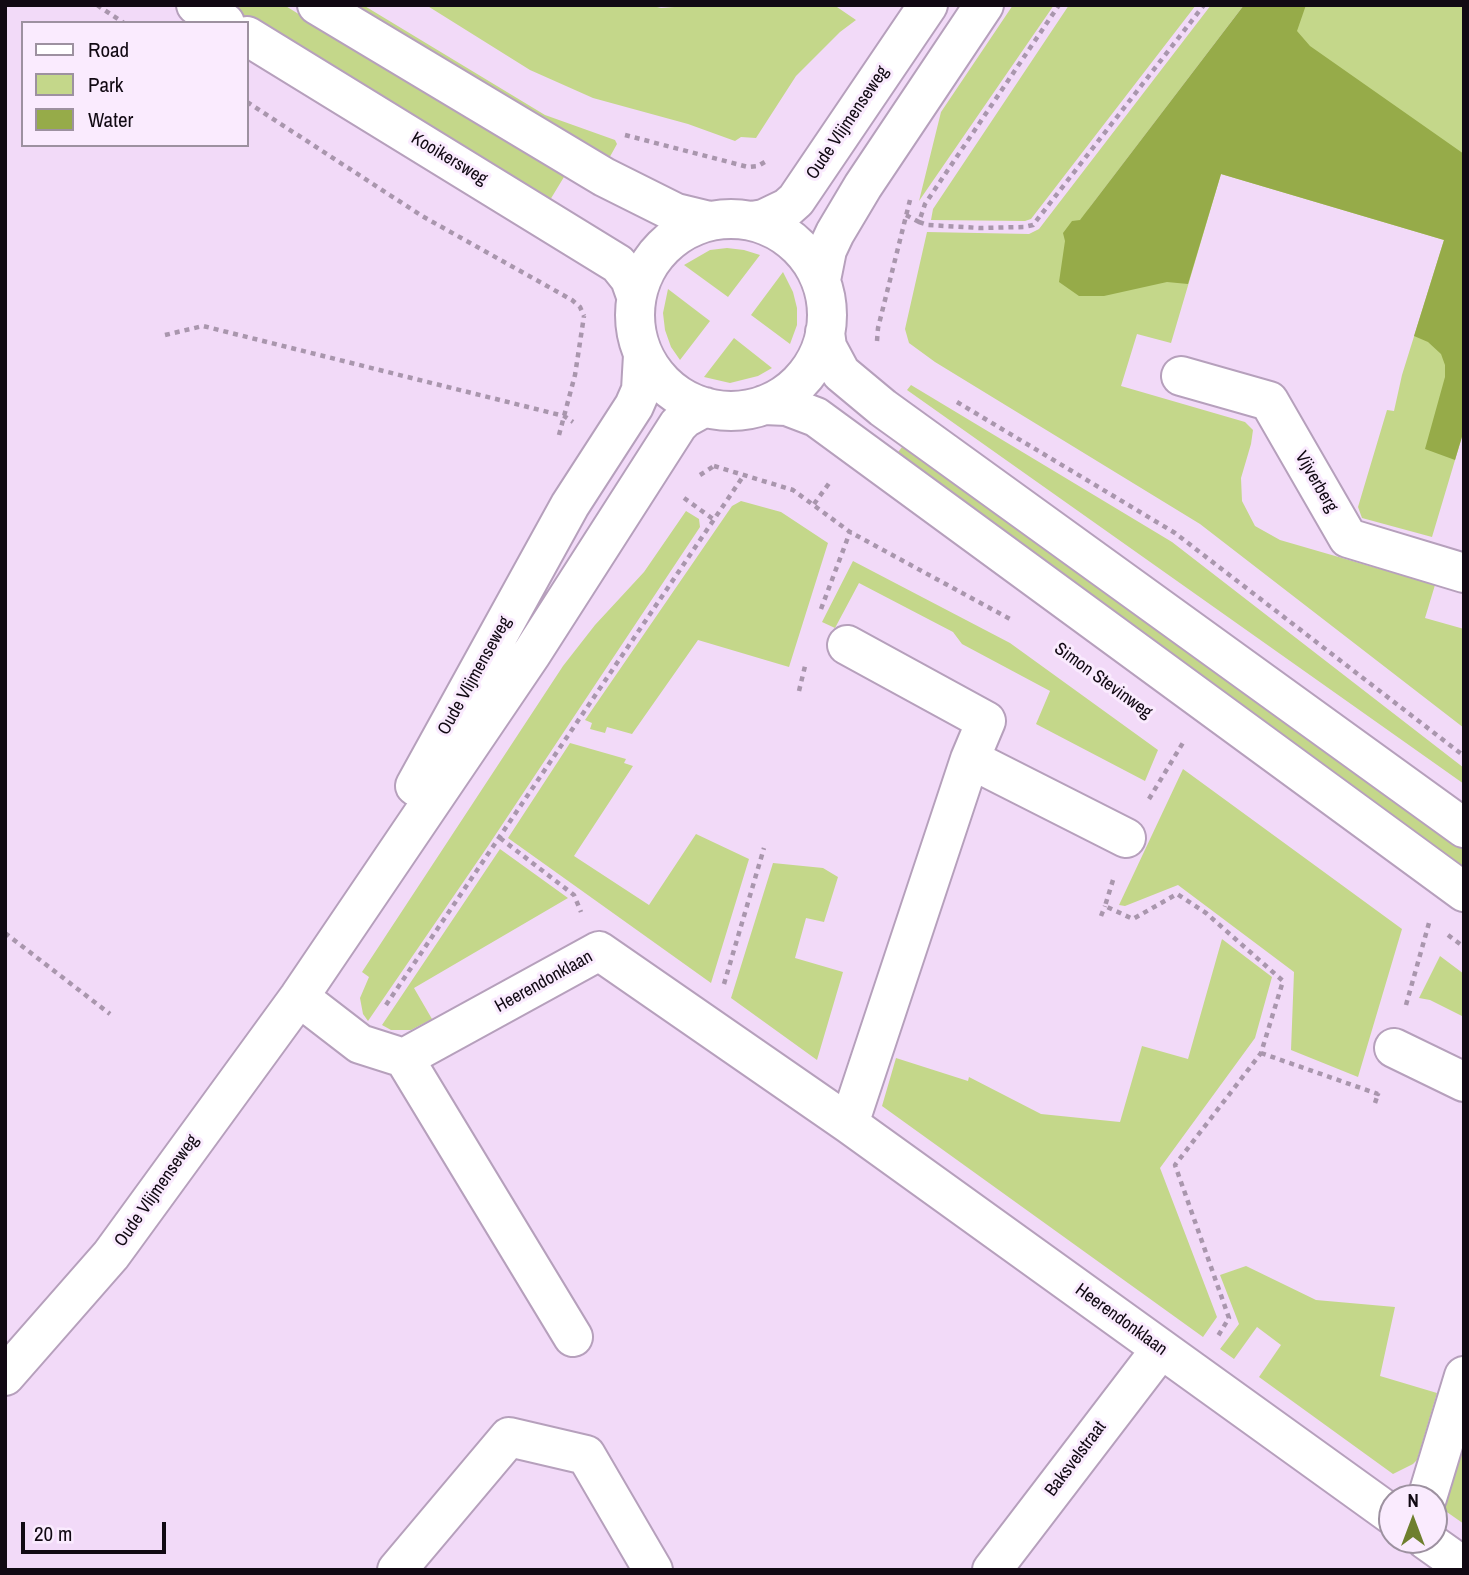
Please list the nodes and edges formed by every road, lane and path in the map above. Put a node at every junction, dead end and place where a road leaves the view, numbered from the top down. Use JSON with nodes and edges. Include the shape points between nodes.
{"nodes":[{"id":1,"x":97,"y":5,"type":"edge"},
{"id":2,"x":196,"y":5,"type":"edge"},
{"id":3,"x":317,"y":5,"type":"edge"},
{"id":4,"x":928,"y":5,"type":"edge"},
{"id":5,"x":984,"y":5,"type":"edge"},
{"id":6,"x":1204,"y":5,"type":"edge"},
{"id":7,"x":121,"y":21,"type":"edge"},
{"id":8,"x":222,"y":21,"type":"edge"},
{"id":9,"x":248,"y":37,"type":"edge"},
{"id":10,"x":248,"y":103,"type":"edge"},
{"id":11,"x":912,"y":189,"type":"dead end"},
{"id":12,"x":709,"y":220,"type":"junction"},
{"id":13,"x":752,"y":220,"type":"junction"},
{"id":14,"x":919,"y":222,"type":"dead end"},
{"id":15,"x":821,"y":280,"type":"junction"},
{"id":16,"x":636,"y":296,"type":"junction"},
{"id":17,"x":592,"y":316,"type":"dead end"},
{"id":18,"x":825,"y":332,"type":"junction"},
{"id":19,"x":165,"y":335,"type":"dead end"},
{"id":20,"x":878,"y":347,"type":"dead end"},
{"id":21,"x":643,"y":355,"type":"junction"},
{"id":22,"x":1181,"y":376,"type":"dead end"},
{"id":23,"x":945,"y":395,"type":"dead end"},
{"id":24,"x":764,"y":405,"type":"junction"},
{"id":25,"x":705,"y":407,"type":"junction"},
{"id":26,"x":608,"y":447,"type":"junction"},
{"id":27,"x":715,"y":466,"type":"dead end"},
{"id":28,"x":645,"y":472,"type":"junction"},
{"id":29,"x":744,"y":475,"type":"junction"},
{"id":30,"x":713,"y":519,"type":"junction"},
{"id":31,"x":850,"y":531,"type":"junction"},
{"id":32,"x":1464,"y":573,"type":"edge"},
{"id":33,"x":1020,"y":624,"type":"dead end"},
{"id":34,"x":847,"y":645,"type":"joint"},
{"id":35,"x":1173,"y":733,"type":"dead end"},
{"id":36,"x":1184,"y":741,"type":"junction"},
{"id":37,"x":1195,"y":749,"type":"dead end"},
{"id":38,"x":1464,"y":756,"type":"edge"},
{"id":39,"x":970,"y":759,"type":"junction"},
{"id":40,"x":1464,"y":828,"type":"edge"},
{"id":41,"x":500,"y":838,"type":"junction"},
{"id":42,"x":1126,"y":838,"type":"junction"},
{"id":43,"x":764,"y":848,"type":"dead end"},
{"id":44,"x":1464,"y":892,"type":"edge"},
{"id":45,"x":1105,"y":906,"type":"junction"},
{"id":46,"x":1101,"y":916,"type":"dead end"},
{"id":47,"x":1429,"y":922,"type":"dead end"},
{"id":48,"x":1438,"y":928,"type":"dead end"},
{"id":49,"x":5,"y":933,"type":"edge"},
{"id":50,"x":1447,"y":934,"type":"dead end"},
{"id":51,"x":1464,"y":947,"type":"edge"},
{"id":52,"x":600,"y":951,"type":"junction"},
{"id":53,"x":299,"y":997,"type":"junction"},
{"id":54,"x":110,"y":1014,"type":"dead end"},
{"id":55,"x":711,"y":1029,"type":"junction"},
{"id":56,"x":360,"y":1044,"type":"junction"},
{"id":57,"x":1394,"y":1048,"type":"dead end"},
{"id":58,"x":404,"y":1058,"type":"junction"},
{"id":59,"x":1464,"y":1082,"type":"edge"},
{"id":60,"x":1378,"y":1094,"type":"dead end"},
{"id":61,"x":1374,"y":1103,"type":"dead end"},
{"id":62,"x":849,"y":1124,"type":"junction"},
{"id":63,"x":573,"y":1337,"type":"dead end"},
{"id":64,"x":1161,"y":1349,"type":"junction"},
{"id":65,"x":1196,"y":1373,"type":"junction"},
{"id":66,"x":1464,"y":1376,"type":"edge"},
{"id":67,"x":5,"y":1377,"type":"edge"},
{"id":68,"x":1431,"y":1484,"type":"edge"},
{"id":69,"x":1378,"y":1505,"type":"edge"},
{"id":70,"x":1446,"y":1554,"type":"edge"},
{"id":71,"x":1464,"y":1567,"type":"edge"},
{"id":72,"x":397,"y":1570,"type":"edge"},
{"id":73,"x":653,"y":1570,"type":"edge"},
{"id":74,"x":992,"y":1570,"type":"edge"}],
"edges":[{"from":1,"to":7,"type":"path"},
{"from":2,"to":8,"type":"street"},
{"from":3,"to":12,"type":"street","via":[[604,177],[676,213]]},
{"from":4,"to":13,"type":"street","name":"Oude Vlijmenseweg","via":[[796,200],[764,219]]},
{"from":5,"to":15,"type":"street","via":[[835,233]]},
{"from":6,"to":14,"type":"path","via":[[1033,225],[980,228]]},
{"from":9,"to":16,"type":"street","name":"Kooikersweg","via":[[618,264]]},
{"from":10,"to":17,"type":"path","via":[[422,216],[572,300],[584,316]]},
{"from":11,"to":20,"type":"path"},
{"from":12,"to":13,"type":"street"},
{"from":12,"to":16,"type":"street","via":[[673,237],[653,257]]},
{"from":13,"to":15,"type":"street","via":[[800,247]]},
{"from":15,"to":18,"type":"street"},
{"from":16,"to":21,"type":"street","via":[[635,331]]},
{"from":18,"to":24,"type":"street","via":[[821,350],[806,375],[785,395]]},
{"from":18,"to":40,"type":"street","via":[[827,347],[841,373],[883,408]]},
{"from":19,"to":26,"type":"path","via":[[203,326],[497,399],[564,416]]},
{"from":21,"to":25,"type":"street","via":[[657,378],[677,395]]},
{"from":21,"to":26,"type":"street","name":"Oude Vlijmenseweg","via":[[641,390]]},
{"from":22,"to":32,"type":"street","name":"Vijverberg","via":[[1269,401],[1348,538]]},
{"from":23,"to":38,"type":"path","via":[[1175,533]]},
{"from":24,"to":25,"type":"street","via":[[729,411]]},
{"from":24,"to":44,"type":"street","via":[[787,405],[816,417]]},
{"from":25,"to":28,"type":"street","name":"Oude Vlijmenseweg","via":[[678,425]]},
{"from":26,"to":53,"type":"street","name":"Oude Vlijmenseweg","via":[[570,505]]},
{"from":27,"to":29,"type":"path"},
{"from":28,"to":30,"type":"path"},
{"from":28,"to":53,"type":"street","name":"Oude Vlijmenseweg","via":[[532,653]]},
{"from":29,"to":30,"type":"path"},
{"from":29,"to":31,"type":"path","via":[[793,490]]},
{"from":30,"to":41,"type":"path"},
{"from":31,"to":33,"type":"path"},
{"from":31,"to":34,"type":"path","via":[[814,627]]},
{"from":34,"to":39,"type":"street","via":[[985,721]]},
{"from":35,"to":36,"type":"path"},
{"from":36,"to":37,"type":"path"},
{"from":36,"to":42,"type":"path"},
{"from":39,"to":42,"type":"street"},
{"from":39,"to":62,"type":"street"},
{"from":41,"to":52,"type":"path","via":[[574,895]]},
{"from":41,"to":56,"type":"path"},
{"from":42,"to":45,"type":"path"},
{"from":43,"to":55,"type":"path"},
{"from":45,"to":46,"type":"path"},
{"from":45,"to":65,"type":"path","via":[[1133,919],[1177,894],[1206,913],[1283,981],[1261,1053],[1175,1165],[1229,1318]]},
{"from":47,"to":48,"type":"path"},
{"from":49,"to":54,"type":"path"},
{"from":50,"to":51,"type":"path"},
{"from":52,"to":55,"type":"street","name":"Heerendonklaan"},
{"from":52,"to":58,"type":"street","name":"Heerendonklaan"},
{"from":53,"to":56,"type":"street"},
{"from":53,"to":67,"type":"street","name":"Oude Vlijmenseweg","via":[[111,1255]]},
{"from":55,"to":62,"type":"street","name":"Heerendonklaan"},
{"from":56,"to":58,"type":"street"},
{"from":57,"to":59,"type":"street"},
{"from":58,"to":63,"type":"street"},
{"from":60,"to":61,"type":"path"},
{"from":62,"to":64,"type":"street","name":"Heerendonklaan"},
{"from":64,"to":65,"type":"street","name":"Heerendonklaan"},
{"from":64,"to":74,"type":"street","name":"Baksvelstraat"},
{"from":65,"to":69,"type":"street","name":"Heerendonklaan"},
{"from":66,"to":68,"type":"street"},
{"from":70,"to":71,"type":"street"},
{"from":72,"to":73,"type":"street","via":[[509,1437],[586,1455]]}]}
